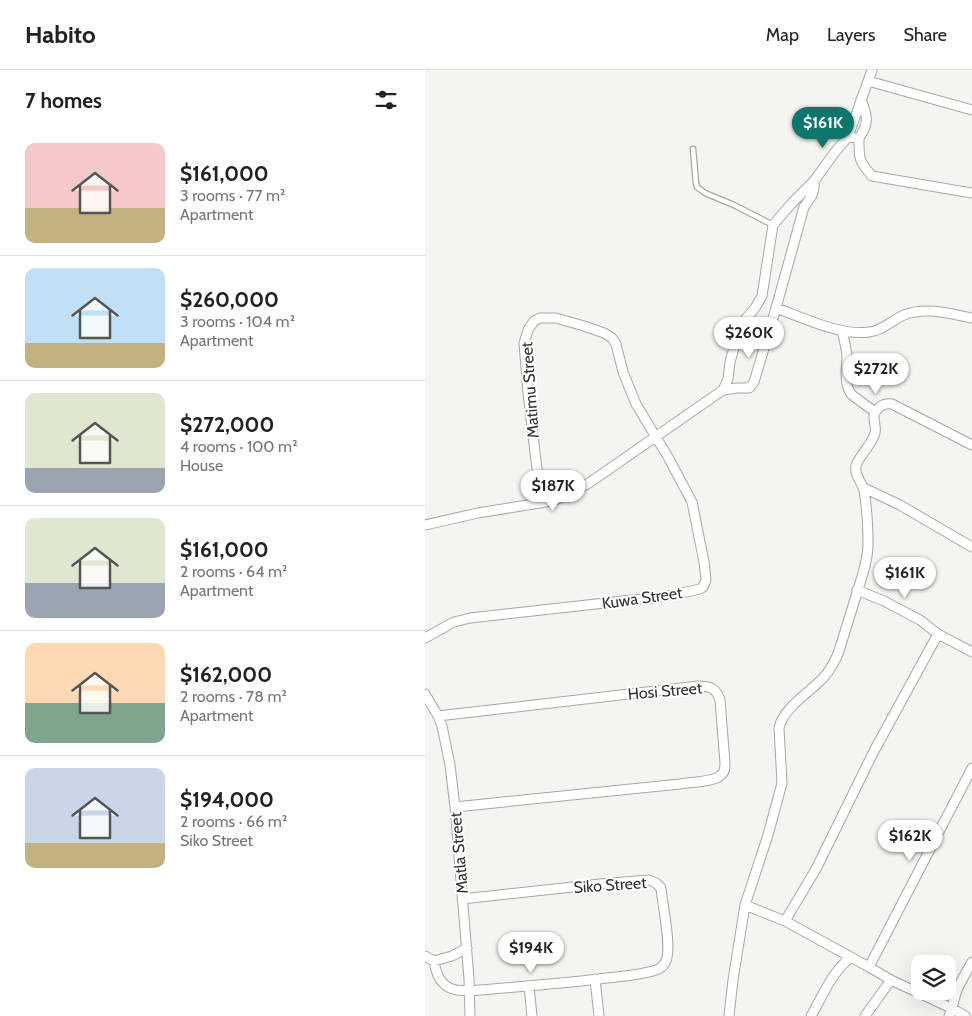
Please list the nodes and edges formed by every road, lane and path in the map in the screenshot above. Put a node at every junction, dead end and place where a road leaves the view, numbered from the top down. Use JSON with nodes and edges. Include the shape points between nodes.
{"nodes":[{"id":1,"x":872,"y":70,"type":"edge"},
{"id":2,"x":869,"y":81,"type":"junction"},
{"id":3,"x":861,"y":99,"type":"junction"},
{"id":4,"x":972,"y":110,"type":"edge"},
{"id":5,"x":848,"y":137,"type":"junction"},
{"id":6,"x":859,"y":138,"type":"junction"},
{"id":7,"x":693,"y":149,"type":"dead end"},
{"id":8,"x":815,"y":181,"type":"junction"},
{"id":9,"x":972,"y":193,"type":"edge"},
{"id":10,"x":773,"y":225,"type":"junction"},
{"id":11,"x":777,"y":305,"type":"junction"},
{"id":12,"x":972,"y":318,"type":"edge"},
{"id":13,"x":843,"y":331,"type":"junction"},
{"id":14,"x":723,"y":390,"type":"junction"},
{"id":15,"x":875,"y":412,"type":"junction"},
{"id":16,"x":656,"y":437,"type":"junction"},
{"id":17,"x":972,"y":446,"type":"edge"},
{"id":18,"x":863,"y":488,"type":"junction"},
{"id":19,"x":541,"y":503,"type":"junction"},
{"id":20,"x":425,"y":525,"type":"edge"},
{"id":21,"x":972,"y":547,"type":"edge"},
{"id":22,"x":857,"y":590,"type":"junction"},
{"id":23,"x":938,"y":634,"type":"junction"},
{"id":24,"x":425,"y":638,"type":"edge"},
{"id":25,"x":972,"y":652,"type":"edge"},
{"id":26,"x":425,"y":694,"type":"edge"},
{"id":27,"x":438,"y":716,"type":"junction"},
{"id":28,"x":972,"y":768,"type":"edge"},
{"id":29,"x":455,"y":807,"type":"junction"},
{"id":30,"x":462,"y":899,"type":"junction"},
{"id":31,"x":745,"y":905,"type":"junction"},
{"id":32,"x":785,"y":921,"type":"junction"},
{"id":33,"x":467,"y":948,"type":"junction"},
{"id":34,"x":425,"y":956,"type":"edge"},
{"id":35,"x":851,"y":957,"type":"junction"},
{"id":36,"x":434,"y":961,"type":"junction"},
{"id":37,"x":972,"y":962,"type":"edge"},
{"id":38,"x":869,"y":967,"type":"junction"},
{"id":39,"x":595,"y":979,"type":"junction"},
{"id":40,"x":891,"y":980,"type":"junction"},
{"id":41,"x":529,"y":986,"type":"junction"},
{"id":42,"x":470,"y":991,"type":"junction"},
{"id":43,"x":951,"y":1012,"type":"edge"},
{"id":44,"x":470,"y":1016,"type":"edge"},
{"id":45,"x":532,"y":1016,"type":"edge"},
{"id":46,"x":599,"y":1016,"type":"edge"},
{"id":47,"x":729,"y":1016,"type":"edge"},
{"id":48,"x":811,"y":1016,"type":"edge"},
{"id":49,"x":865,"y":1016,"type":"edge"},
{"id":50,"x":965,"y":1016,"type":"edge"}],
"edges":[{"from":1,"to":2,"type":"street"},
{"from":2,"to":3,"type":"street"},
{"from":2,"to":4,"type":"street"},
{"from":3,"to":5,"type":"street"},
{"from":3,"to":6,"type":"street","via":[[867,116],[865,130]]},
{"from":5,"to":6,"type":"street"},
{"from":5,"to":8,"type":"street"},
{"from":6,"to":9,"type":"street","via":[[859,156],[872,176]]},
{"from":7,"to":10,"type":"lane","via":[[697,187]]},
{"from":8,"to":10,"type":"street"},
{"from":8,"to":11,"type":"street","via":[[813,195],[804,207]]},
{"from":10,"to":14,"type":"street","via":[[762,296],[743,322]]},
{"from":11,"to":13,"type":"street"},
{"from":11,"to":14,"type":"street","via":[[752,385]]},
{"from":12,"to":13,"type":"street","via":[[919,311],[872,332]]},
{"from":13,"to":15,"type":"street","via":[[849,392]]},
{"from":14,"to":16,"type":"street"},
{"from":15,"to":17,"type":"street","via":[[886,403],[892,404]]},
{"from":15,"to":18,"type":"street","via":[[875,432],[856,467]]},
{"from":16,"to":19,"type":"street","via":[[578,490]]},
{"from":16,"to":19,"type":"street","name":"Matimu Street","via":[[632,396],[612,338],[556,318],[534,321],[524,343]]},
{"from":16,"to":24,"type":"street","name":"Kuwa Street","via":[[692,502],[705,569],[703,587],[668,596],[471,618],[454,622]]},
{"from":18,"to":21,"type":"street","via":[[900,505]]},
{"from":18,"to":22,"type":"street","via":[[868,545]]},
{"from":19,"to":20,"type":"street"},
{"from":22,"to":23,"type":"street","via":[[905,612]]},
{"from":22,"to":31,"type":"street","via":[[832,666],[780,722],[782,783]]},
{"from":23,"to":25,"type":"street"},
{"from":23,"to":32,"type":"street","via":[[874,751],[816,869]]},
{"from":26,"to":27,"type":"street","name":"Matla Street"},
{"from":27,"to":29,"type":"street","name":"Matla Street","via":[[447,748]]},
{"from":27,"to":29,"type":"street","name":"Hosi Street","via":[[698,686],[712,687],[720,700],[725,770],[717,778]]},
{"from":28,"to":38,"type":"street"},
{"from":29,"to":30,"type":"street","name":"Matla Street"},
{"from":30,"to":33,"type":"street","name":"Matla Street"},
{"from":30,"to":39,"type":"street","name":"Siko Street","via":[[638,880],[657,882],[661,888],[667,937],[665,963],[655,970]]},
{"from":31,"to":32,"type":"street"},
{"from":31,"to":47,"type":"street"},
{"from":32,"to":35,"type":"street"},
{"from":33,"to":36,"type":"street"},
{"from":33,"to":42,"type":"street","name":"Matla Street"},
{"from":34,"to":36,"type":"street"},
{"from":35,"to":38,"type":"street"},
{"from":35,"to":48,"type":"street","via":[[836,972]]},
{"from":36,"to":42,"type":"street","name":"Siko Street","via":[[435,972],[444,985]]},
{"from":37,"to":43,"type":"street","via":[[957,988]]},
{"from":38,"to":40,"type":"street"},
{"from":39,"to":41,"type":"street","name":"Siko Street"},
{"from":39,"to":46,"type":"street"},
{"from":40,"to":43,"type":"street"},
{"from":40,"to":49,"type":"street"},
{"from":41,"to":42,"type":"street","name":"Siko Street"},
{"from":41,"to":45,"type":"street"},
{"from":42,"to":44,"type":"street","name":"Matla Street"},
{"from":43,"to":50,"type":"street"}]}
